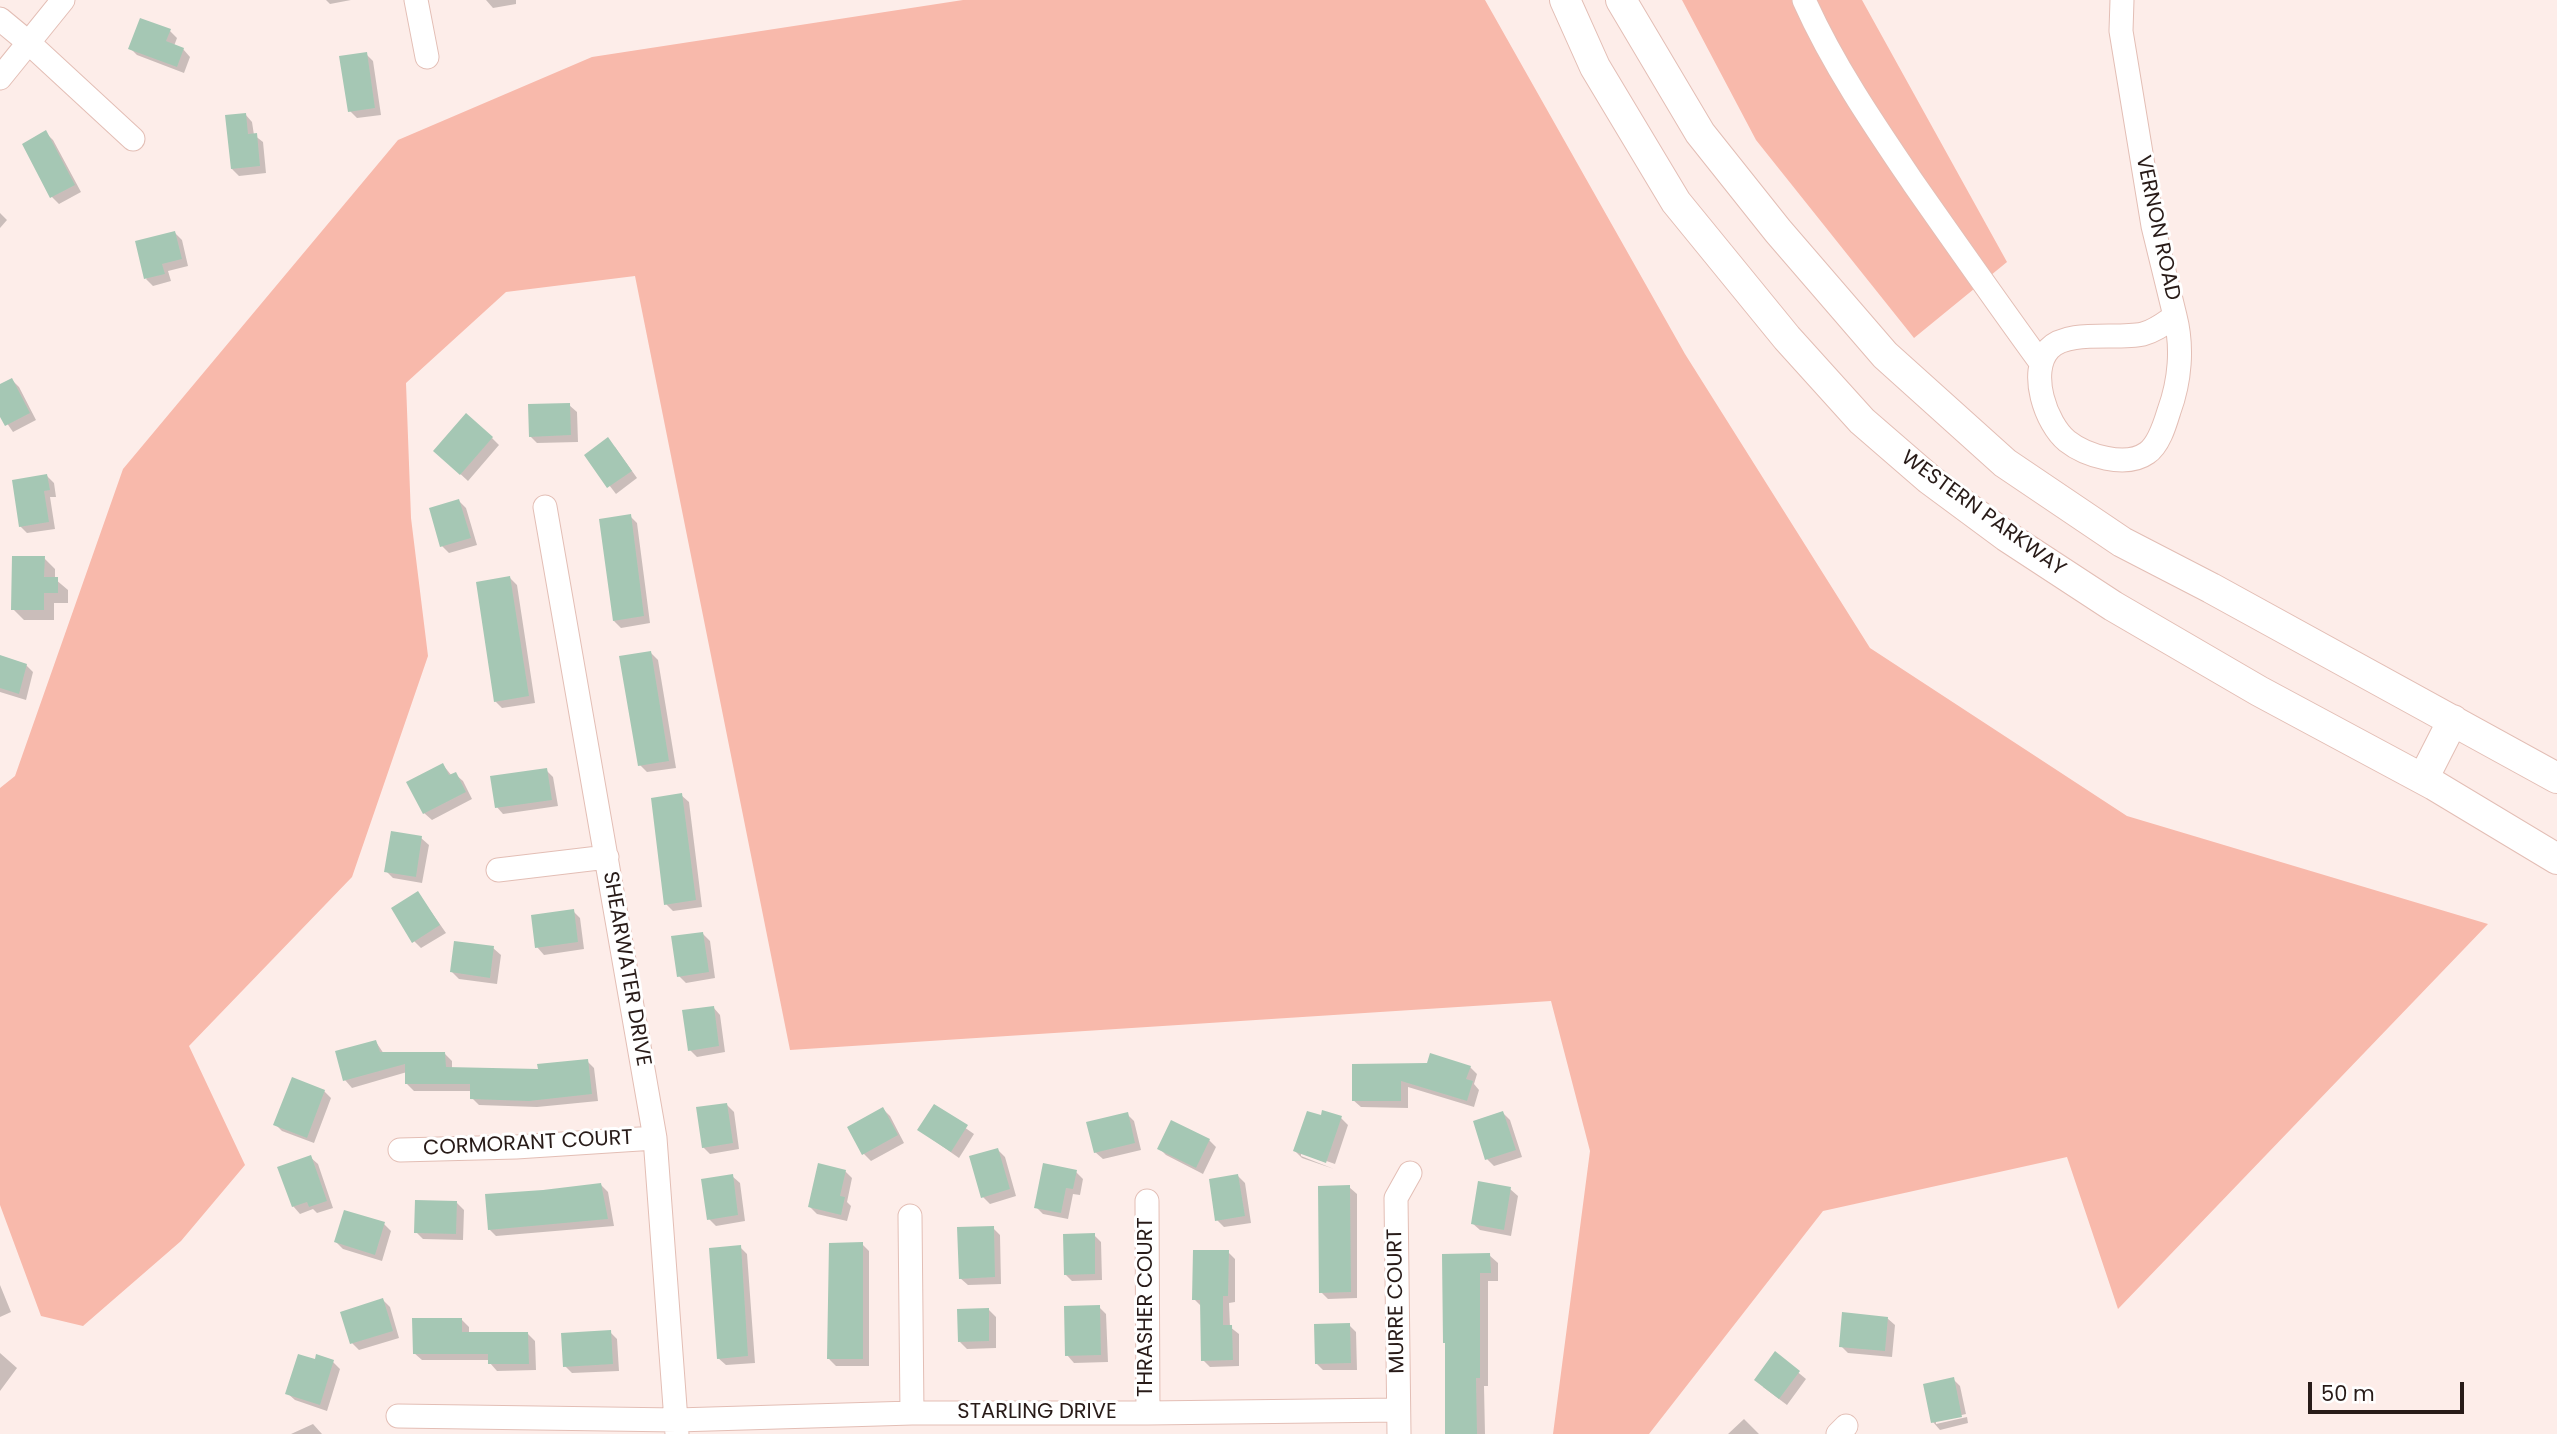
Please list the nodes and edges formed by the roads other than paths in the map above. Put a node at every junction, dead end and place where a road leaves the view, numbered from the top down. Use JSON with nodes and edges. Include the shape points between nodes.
{"nodes":[{"id":1,"x":63,"y":0,"type":"edge"},
{"id":2,"x":416,"y":0,"type":"edge"},
{"id":3,"x":1565,"y":0,"type":"edge"},
{"id":4,"x":1621,"y":0,"type":"edge"},
{"id":5,"x":1804,"y":0,"type":"edge"},
{"id":6,"x":2122,"y":0,"type":"edge"},
{"id":7,"x":0,"y":19,"type":"edge"},
{"id":8,"x":29,"y":43,"type":"junction"},
{"id":9,"x":427,"y":57,"type":"dead end"},
{"id":10,"x":0,"y":78,"type":"edge"},
{"id":11,"x":133,"y":139,"type":"dead end"},
{"id":12,"x":2175,"y":316,"type":"junction"},
{"id":13,"x":2041,"y":363,"type":"junction"},
{"id":14,"x":545,"y":507,"type":"dead end"},
{"id":15,"x":2453,"y":720,"type":"junction"},
{"id":16,"x":2557,"y":778,"type":"edge"},
{"id":17,"x":2423,"y":779,"type":"junction"},
{"id":18,"x":607,"y":857,"type":"junction"},
{"id":19,"x":2557,"y":859,"type":"edge"},
{"id":20,"x":498,"y":870,"type":"dead end"},
{"id":21,"x":655,"y":1138,"type":"junction"},
{"id":22,"x":400,"y":1150,"type":"dead end"},
{"id":23,"x":1410,"y":1173,"type":"dead end"},
{"id":24,"x":1147,"y":1201,"type":"dead end"},
{"id":25,"x":910,"y":1216,"type":"dead end"},
{"id":26,"x":1398,"y":1410,"type":"junction"},
{"id":27,"x":912,"y":1413,"type":"junction"},
{"id":28,"x":1148,"y":1413,"type":"junction"},
{"id":29,"x":398,"y":1416,"type":"dead end"},
{"id":30,"x":677,"y":1427,"type":"edge"},
{"id":31,"x":1399,"y":1434,"type":"edge"}],
"edges":[{"from":1,"to":8,"type":"street"},
{"from":2,"to":9,"type":"street"},
{"from":3,"to":17,"type":"main road","name":"WESTERN PARKWAY","via":[[1595,67],[1676,202],[1862,421],[2006,536],[2113,606]]},
{"from":4,"to":15,"type":"main road","via":[[1700,133],[1777,231],[1885,355],[2005,463],[2122,542]]},
{"from":5,"to":13,"type":"street","via":[[1867,116]]},
{"from":6,"to":12,"type":"street","name":"VERNON ROAD","via":[[2121,32],[2152,226]]},
{"from":7,"to":8,"type":"street"},
{"from":8,"to":10,"type":"street"},
{"from":8,"to":11,"type":"street"},
{"from":12,"to":13,"type":"street","via":[[2143,333],[2066,340],[2049,348]]},
{"from":12,"to":13,"type":"street","name":"VERNON ROAD","via":[[2180,365],[2174,399],[2150,452],[2137,458],[2123,461],[2068,442],[2047,415]]},
{"from":14,"to":18,"type":"street","name":"SHEARWATER DRIVE"},
{"from":15,"to":16,"type":"main road"},
{"from":15,"to":17,"type":"main road"},
{"from":17,"to":19,"type":"main road","name":"WESTERN PARKWAY"},
{"from":18,"to":20,"type":"street"},
{"from":18,"to":21,"type":"street","name":"SHEARWATER DRIVE"},
{"from":21,"to":22,"type":"street","name":"CORMORANT COURT"},
{"from":21,"to":30,"type":"street","name":"SHEARWATER DRIVE"},
{"from":23,"to":26,"type":"street","name":"MURRE COURT","via":[[1396,1198]]},
{"from":24,"to":28,"type":"street","name":"THRASHER COURT"},
{"from":25,"to":27,"type":"street"},
{"from":26,"to":28,"type":"street","name":"STARLING DRIVE"},
{"from":26,"to":31,"type":"street","name":"MURRE COURT"},
{"from":27,"to":28,"type":"street","name":"STARLING DRIVE"},
{"from":27,"to":30,"type":"street","name":"STARLING DRIVE"},
{"from":29,"to":30,"type":"street","name":"STARLING DRIVE"}]}
